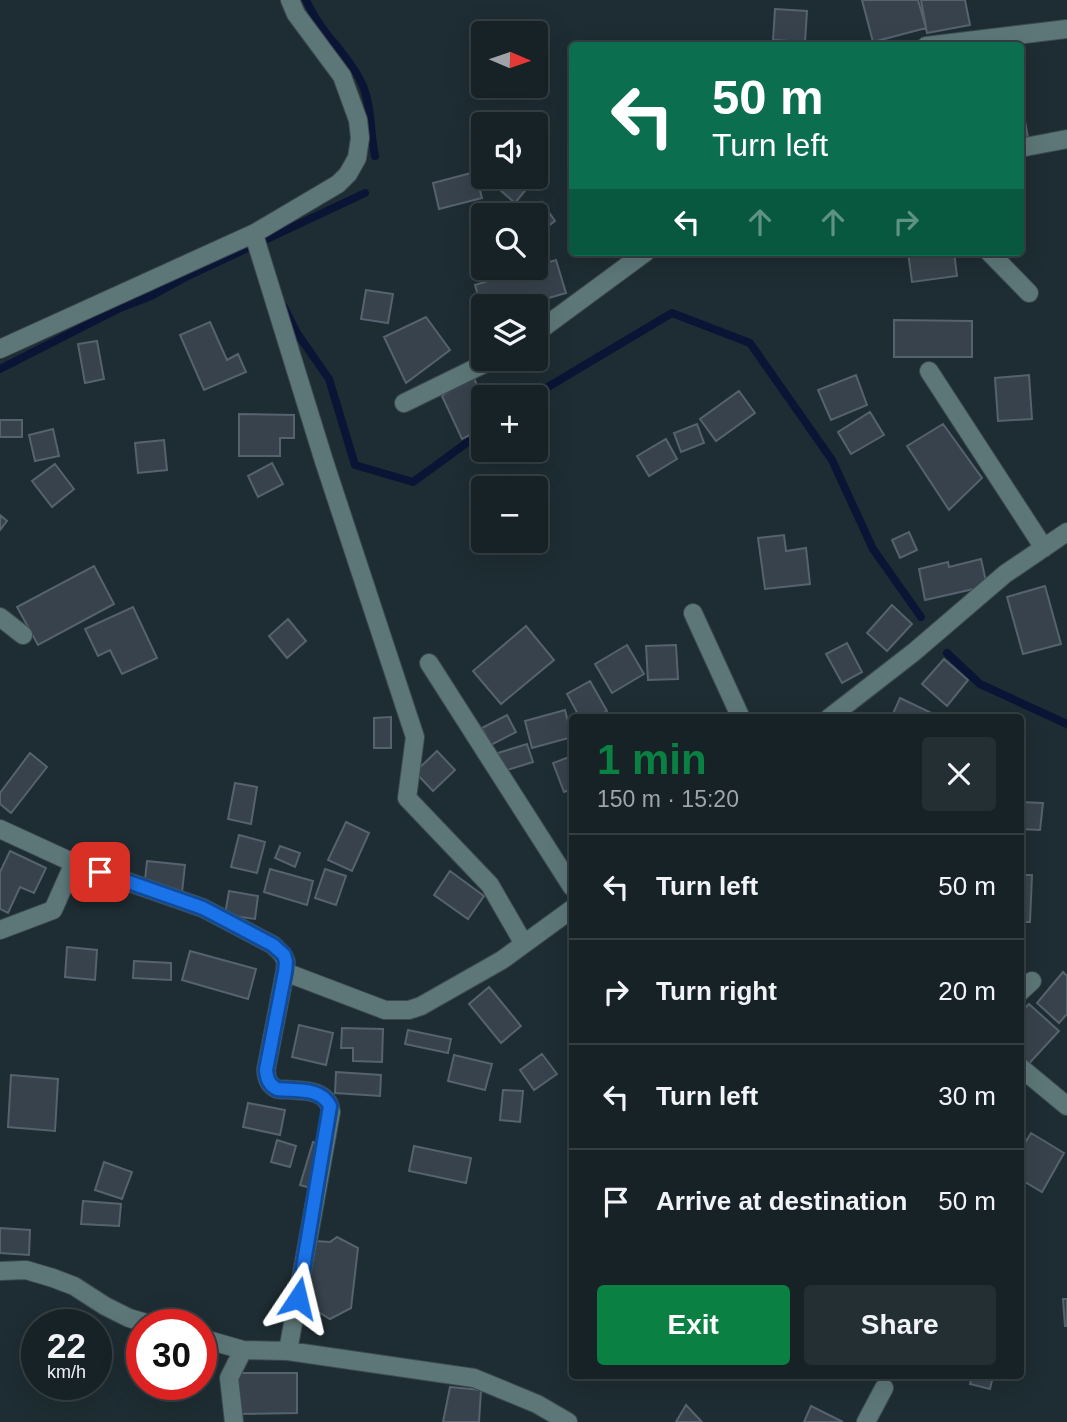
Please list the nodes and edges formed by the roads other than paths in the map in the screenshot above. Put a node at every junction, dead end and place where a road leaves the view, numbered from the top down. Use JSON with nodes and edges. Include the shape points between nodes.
{"nodes":[{"id":1,"x":290,"y":0,"type":"edge"},
{"id":2,"x":1067,"y":29,"type":"edge"},
{"id":3,"x":972,"y":42,"type":"edge"},
{"id":4,"x":1067,"y":139,"type":"edge"},
{"id":5,"x":1024,"y":147,"type":"edge"},
{"id":6,"x":257,"y":242,"type":"junction"},
{"id":7,"x":641,"y":256,"type":"edge"},
{"id":8,"x":993,"y":256,"type":"edge"},
{"id":9,"x":1029,"y":293,"type":"dead end"},
{"id":10,"x":548,"y":325,"type":"edge"},
{"id":11,"x":0,"y":349,"type":"edge"},
{"id":12,"x":471,"y":370,"type":"edge"},
{"id":13,"x":929,"y":371,"type":"dead end"},
{"id":14,"x":404,"y":403,"type":"dead end"},
{"id":15,"x":1067,"y":532,"type":"edge"},
{"id":16,"x":1044,"y":548,"type":"junction"},
{"id":17,"x":693,"y":613,"type":"dead end"},
{"id":18,"x":0,"y":617,"type":"edge"},
{"id":19,"x":23,"y":635,"type":"dead end"},
{"id":20,"x":429,"y":663,"type":"dead end"},
{"id":21,"x":739,"y":714,"type":"edge"},
{"id":22,"x":834,"y":714,"type":"edge"},
{"id":23,"x":0,"y":829,"type":"edge"},
{"id":24,"x":74,"y":863,"type":"junction"},
{"id":25,"x":569,"y":882,"type":"edge"},
{"id":26,"x":569,"y":911,"type":"edge"},
{"id":27,"x":0,"y":930,"type":"edge"},
{"id":28,"x":524,"y":944,"type":"junction"},
{"id":29,"x":285,"y":972,"type":"junction"},
{"id":30,"x":1024,"y":1069,"type":"edge"},
{"id":31,"x":1067,"y":1106,"type":"edge"},
{"id":32,"x":0,"y":1271,"type":"edge"},
{"id":33,"x":126,"y":1316,"type":"edge"},
{"id":34,"x":217,"y":1343,"type":"edge"},
{"id":35,"x":243,"y":1350,"type":"junction"},
{"id":36,"x":288,"y":1351,"type":"junction"},
{"id":37,"x":884,"y":1388,"type":"dead end"},
{"id":38,"x":234,"y":1422,"type":"edge"},
{"id":39,"x":568,"y":1422,"type":"edge"},
{"id":40,"x":866,"y":1422,"type":"edge"}],
"edges":[{"from":1,"to":6,"type":"street","via":[[296,15],[342,76],[358,120],[359,149],[354,165],[338,184]]},
{"from":2,"to":3,"type":"street"},
{"from":4,"to":5,"type":"street"},
{"from":6,"to":11,"type":"street"},
{"from":6,"to":28,"type":"street","via":[[415,737],[407,798],[490,886]]},
{"from":7,"to":10,"type":"street"},
{"from":8,"to":9,"type":"street"},
{"from":12,"to":14,"type":"street"},
{"from":13,"to":16,"type":"street"},
{"from":15,"to":16,"type":"street"},
{"from":16,"to":22,"type":"street","via":[[1005,574]]},
{"from":17,"to":21,"type":"street"},
{"from":18,"to":19,"type":"street"},
{"from":20,"to":25,"type":"street"},
{"from":23,"to":24,"type":"street"},
{"from":24,"to":27,"type":"street","via":[[53,910]]},
{"from":24,"to":29,"type":"street","via":[[203,908],[273,945],[284,955]]},
{"from":26,"to":28,"type":"street"},
{"from":28,"to":29,"type":"street","via":[[409,1010],[385,1010]]},
{"from":29,"to":36,"type":"street","via":[[267,1077],[277,1089],[317,1093],[327,1100],[331,1112]]},
{"from":30,"to":31,"type":"street"},
{"from":32,"to":33,"type":"street","via":[[26,1270],[53,1278]]},
{"from":34,"to":35,"type":"street"},
{"from":35,"to":36,"type":"street"},
{"from":35,"to":38,"type":"street","via":[[229,1378]]},
{"from":36,"to":39,"type":"street","via":[[474,1378]]},
{"from":37,"to":40,"type":"street"}]}
